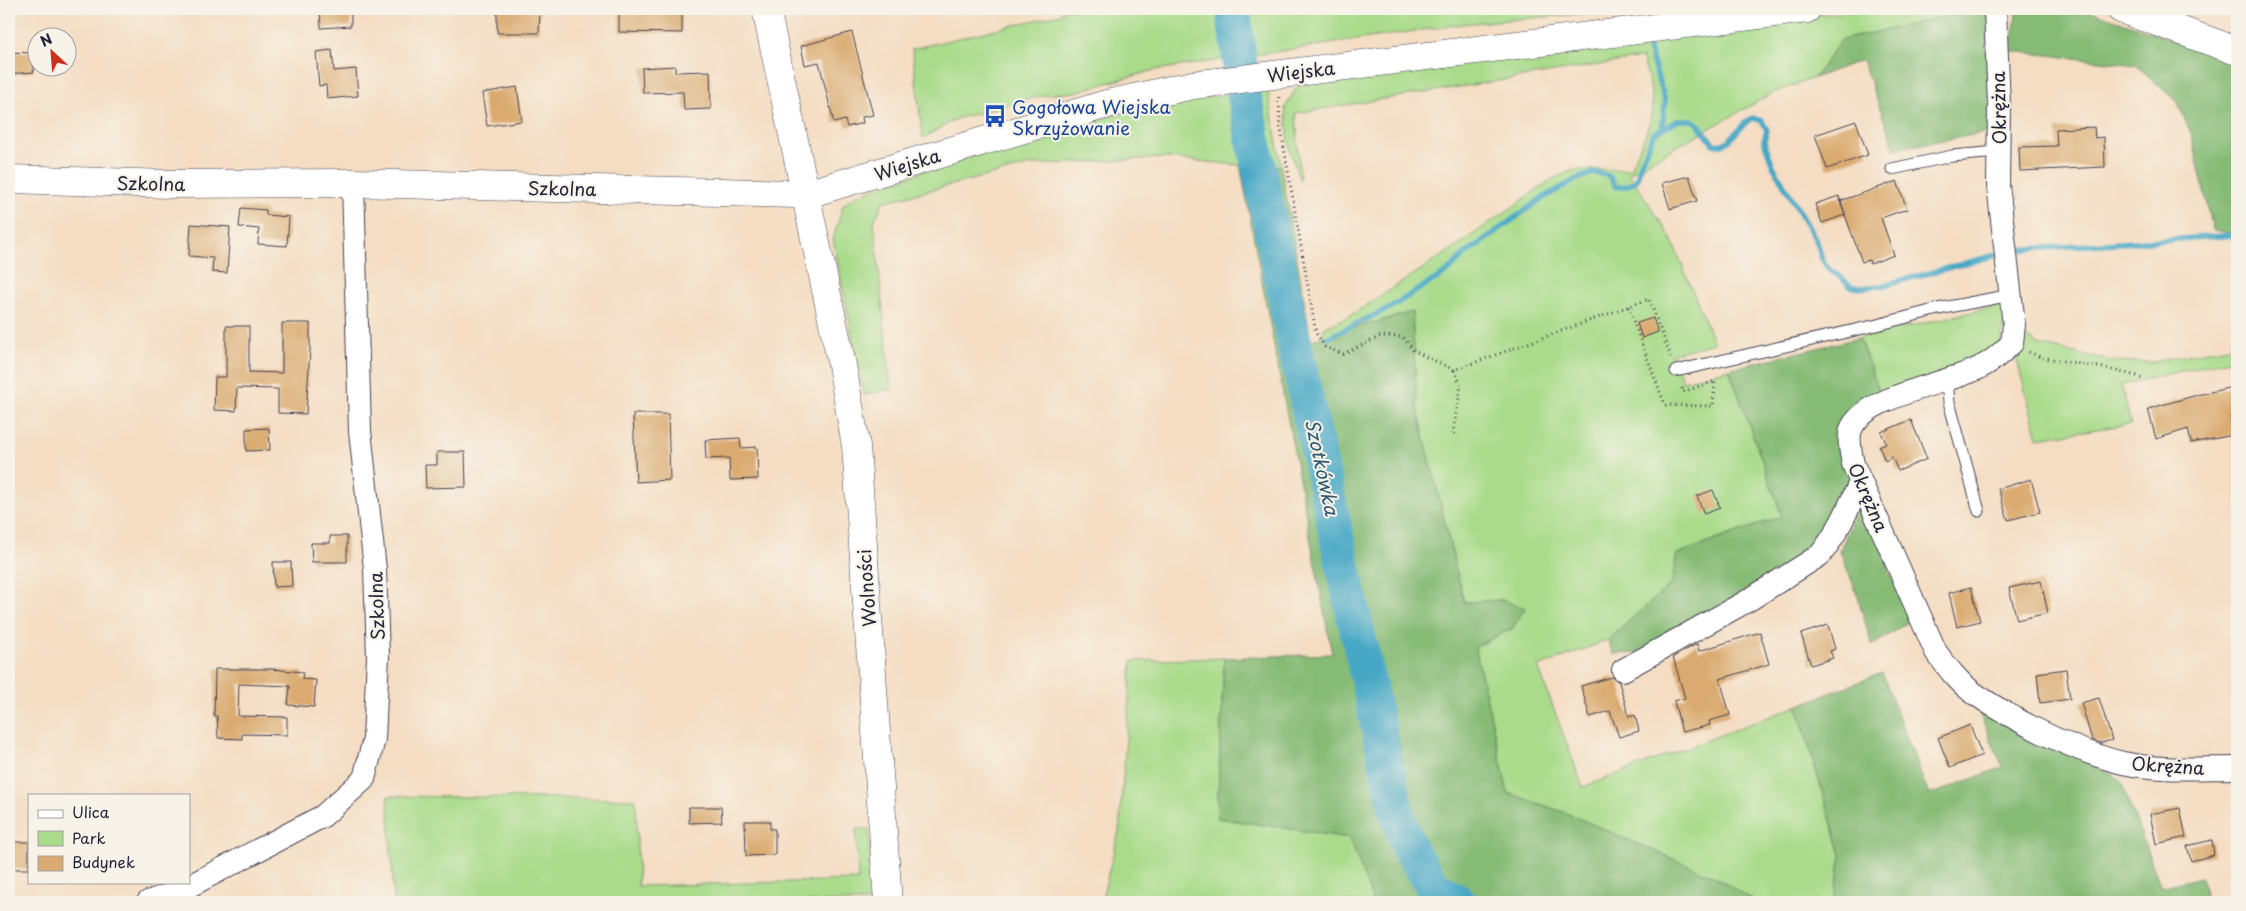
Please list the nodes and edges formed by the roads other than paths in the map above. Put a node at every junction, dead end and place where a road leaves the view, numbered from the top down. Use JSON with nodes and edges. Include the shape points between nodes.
{"nodes":[{"id":1,"x":766,"y":9,"type":"edge"},
{"id":2,"x":1807,"y":9,"type":"edge"},
{"id":3,"x":1995,"y":9,"type":"edge"},
{"id":4,"x":2120,"y":9,"type":"edge"},
{"id":5,"x":2237,"y":52,"type":"edge"},
{"id":6,"x":1998,"y":152,"type":"junction"},
{"id":7,"x":1892,"y":169,"type":"dead end"},
{"id":8,"x":9,"y":179,"type":"edge"},
{"id":9,"x":353,"y":183,"type":"junction"},
{"id":10,"x":806,"y":192,"type":"junction"},
{"id":11,"x":771,"y":193,"type":"joint"},
{"id":12,"x":2011,"y":295,"type":"junction"},
{"id":13,"x":1676,"y":371,"type":"road end"},
{"id":14,"x":1947,"y":380,"type":"junction"},
{"id":15,"x":1860,"y":482,"type":"junction"},
{"id":16,"x":1979,"y":511,"type":"dead end"},
{"id":17,"x":1623,"y":670,"type":"dead end"},
{"id":18,"x":2237,"y":768,"type":"edge"},
{"id":19,"x":148,"y":902,"type":"edge"},
{"id":20,"x":888,"y":902,"type":"edge"}],
"edges":[{"from":1,"to":10,"type":"street","name":"Wolności"},
{"from":2,"to":10,"type":"street","name":"Wiejska","via":[[1220,80],[1165,90]]},
{"from":3,"to":6,"type":"street","name":"Okrężna"},
{"from":4,"to":5,"type":"street"},
{"from":6,"to":7,"type":"lane","via":[[1952,156]]},
{"from":6,"to":12,"type":"street","name":"Okrężna","via":[[1998,185]]},
{"from":8,"to":9,"type":"street","name":"Szkolna","via":[[168,184]]},
{"from":9,"to":11,"type":"street","name":"Szkolna"},
{"from":9,"to":19,"type":"street","name":"Szkolna","via":[[360,431],[375,569],[378,656],[374,739],[364,780],[323,816],[180,891]]},
{"from":10,"to":11,"type":"street","name":"Wiejska"},
{"from":10,"to":20,"type":"street","name":"Wolności","via":[[856,446]]},
{"from":12,"to":13,"type":"lane"},
{"from":12,"to":14,"type":"street","name":"Okrężna","via":[[2012,344],[1979,368]]},
{"from":14,"to":15,"type":"street","name":"Okrężna","via":[[1890,399],[1864,412],[1851,428],[1850,448]]},
{"from":14,"to":16,"type":"lane","via":[[1951,409]]},
{"from":15,"to":17,"type":"street","via":[[1848,510],[1820,555],[1749,600]]},
{"from":15,"to":18,"type":"street","name":"Okrężna","via":[[1933,645],[1953,674],[1974,693],[2038,730],[2124,763],[2180,768]]}]}
